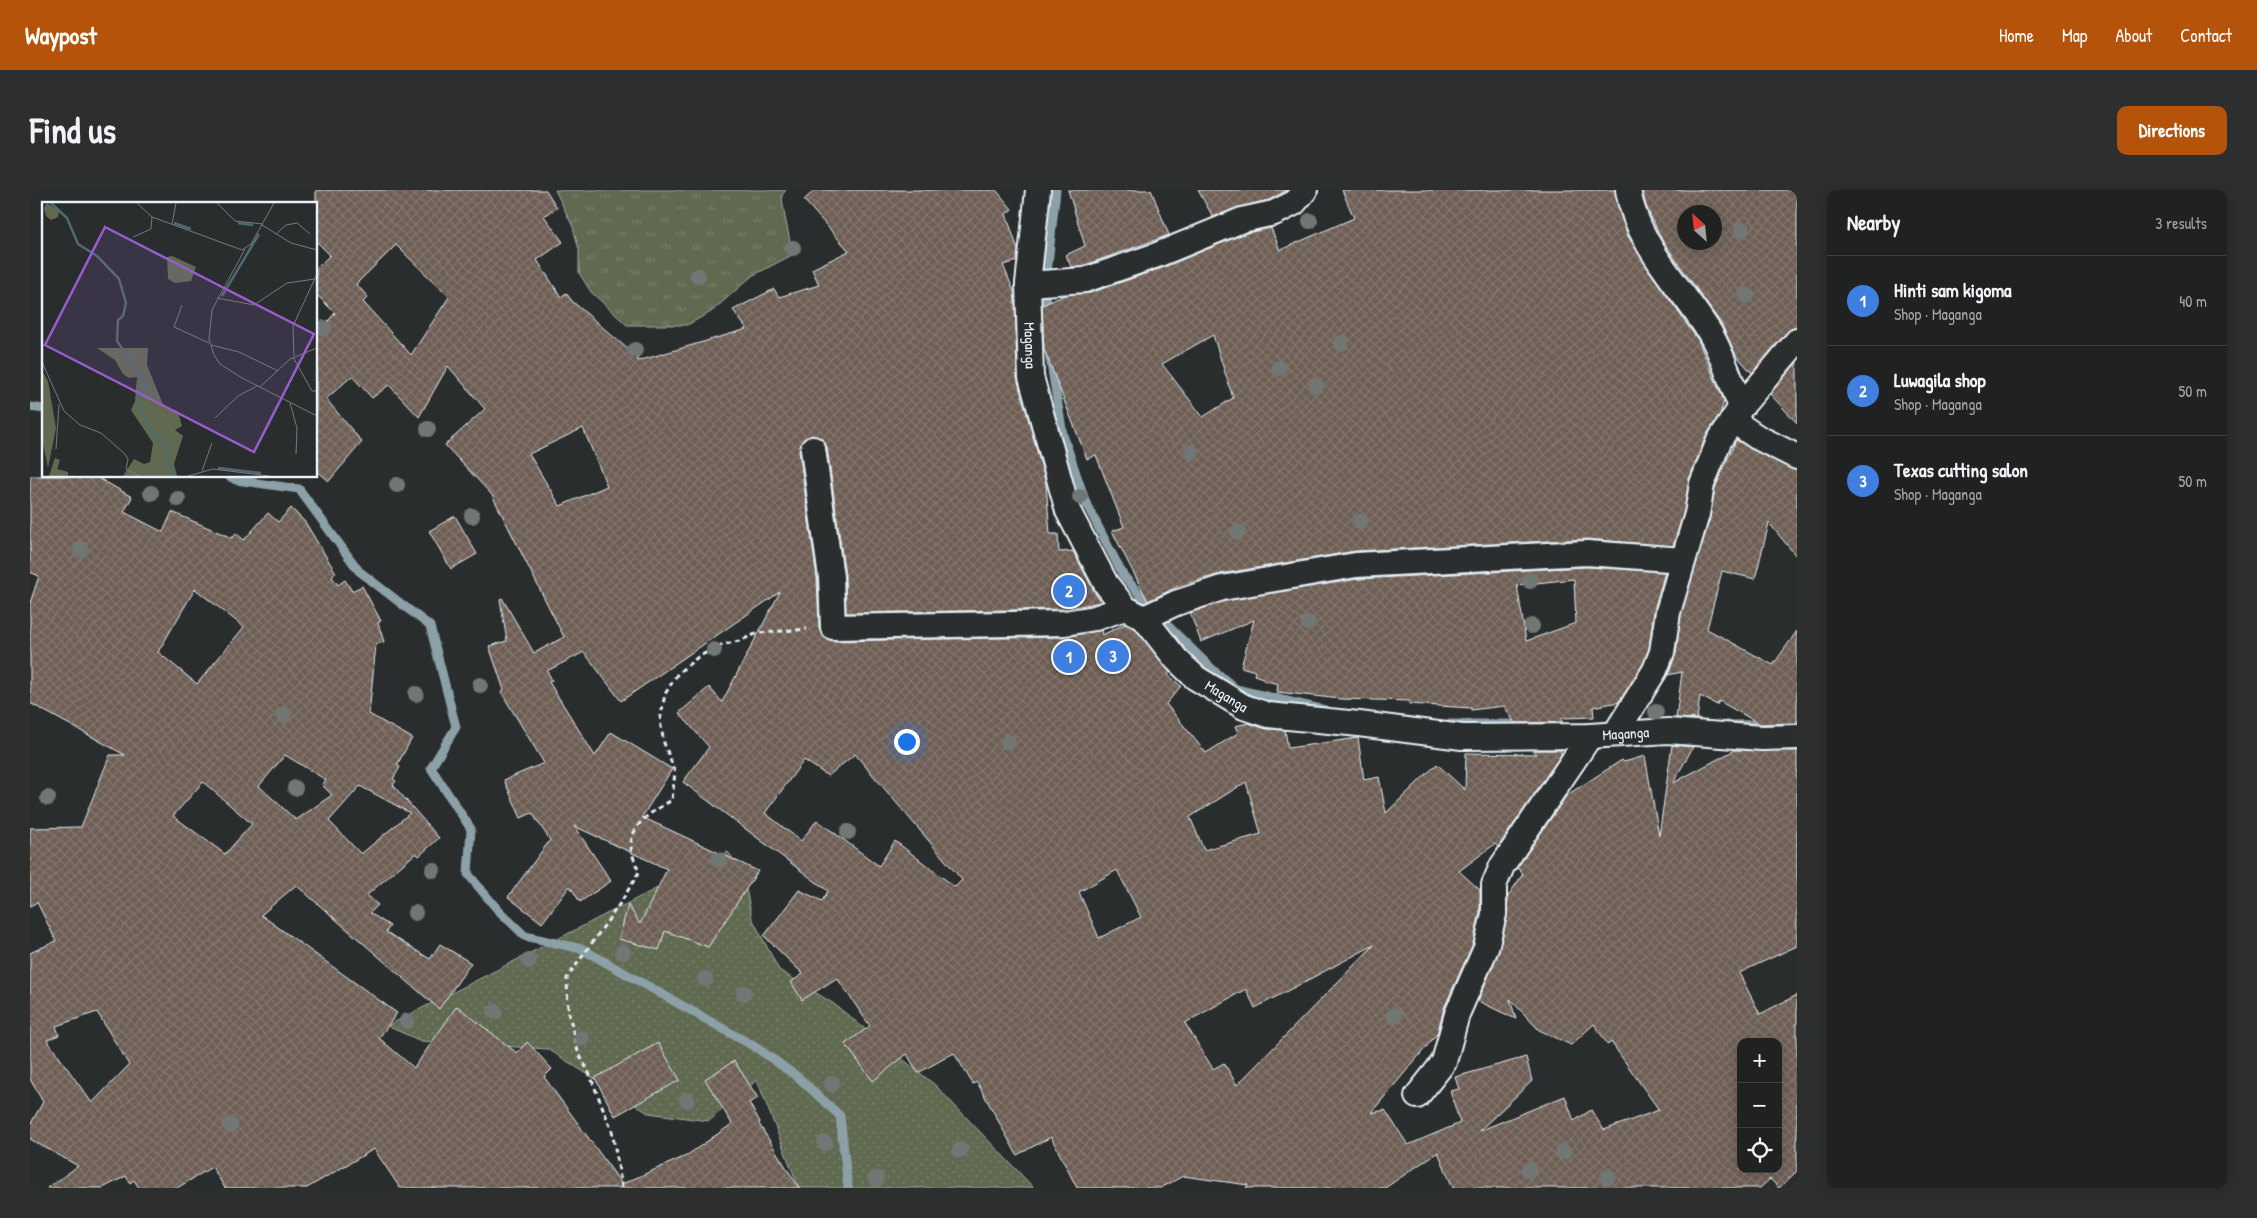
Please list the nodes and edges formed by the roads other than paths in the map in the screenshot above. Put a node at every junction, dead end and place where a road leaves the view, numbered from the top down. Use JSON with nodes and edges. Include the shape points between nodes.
{"nodes":[{"id":1,"x":1038,"y":190,"type":"edge"},
{"id":2,"x":1305,"y":190,"type":"edge"},
{"id":3,"x":1628,"y":190,"type":"edge"},
{"id":4,"x":1028,"y":284,"type":"junction"},
{"id":5,"x":1797,"y":341,"type":"edge"},
{"id":6,"x":1736,"y":414,"type":"junction"},
{"id":7,"x":813,"y":449,"type":"dead end"},
{"id":8,"x":1797,"y":457,"type":"edge"},
{"id":9,"x":1683,"y":560,"type":"junction"},
{"id":10,"x":1134,"y":613,"type":"junction"},
{"id":11,"x":1615,"y":734,"type":"junction"},
{"id":12,"x":1590,"y":736,"type":"junction"},
{"id":13,"x":1797,"y":737,"type":"edge"},
{"id":14,"x":1417,"y":1096,"type":"dead end"}],
"edges":[{"from":1,"to":4,"type":"street","name":"Maganga"},
{"from":2,"to":4,"type":"street","via":[[1294,203],[1274,213],[1242,220],[1092,278]]},
{"from":3,"to":6,"type":"street","via":[[1642,233],[1711,335]]},
{"from":4,"to":10,"type":"street","name":"Maganga","via":[[1031,377],[1068,511],[1106,584]]},
{"from":5,"to":6,"type":"street"},
{"from":6,"to":8,"type":"street","via":[[1757,437]]},
{"from":6,"to":9,"type":"street","via":[[1719,440],[1702,484]]},
{"from":7,"to":10,"type":"street","via":[[831,577],[833,627],[1065,623]]},
{"from":9,"to":10,"type":"street","via":[[1586,553],[1356,565],[1222,588]]},
{"from":9,"to":11,"type":"street","via":[[1655,670]]},
{"from":10,"to":12,"type":"street","name":"Maganga","via":[[1196,678],[1244,707],[1268,715],[1462,737]]},
{"from":11,"to":12,"type":"street","name":"Maganga"},
{"from":11,"to":13,"type":"street","name":"Maganga","via":[[1668,731],[1762,738]]},
{"from":12,"to":14,"type":"street","via":[[1502,866],[1494,885],[1494,914],[1486,948],[1457,1014],[1444,1062]]}]}
